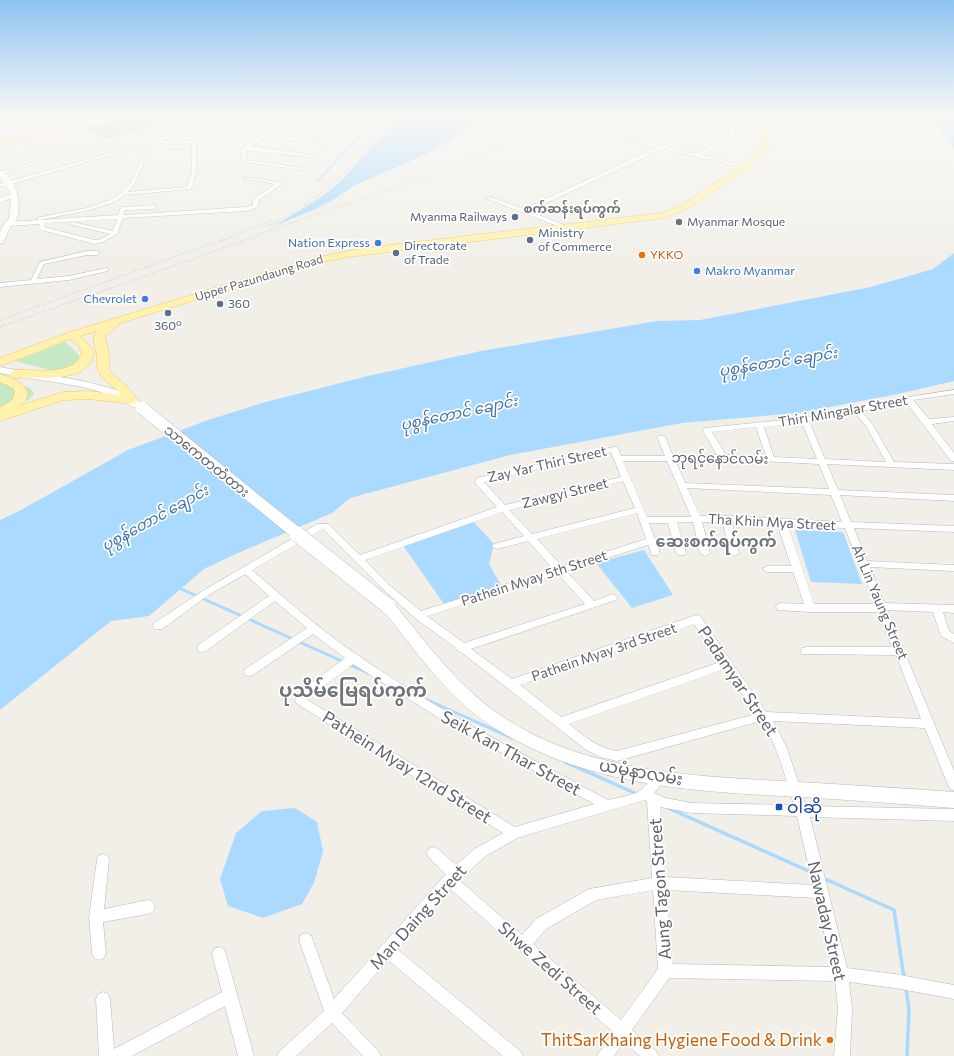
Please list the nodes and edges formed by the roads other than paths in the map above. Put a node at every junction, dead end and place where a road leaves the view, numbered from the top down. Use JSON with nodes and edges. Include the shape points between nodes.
{"nodes":[{"id":1,"x":25,"y":165,"type":"edge"},
{"id":2,"x":71,"y":165,"type":"edge"},
{"id":3,"x":140,"y":165,"type":"edge"},
{"id":4,"x":194,"y":165,"type":"edge"},
{"id":5,"x":275,"y":165,"type":"edge"},
{"id":6,"x":622,"y":165,"type":"edge"},
{"id":7,"x":737,"y":165,"type":"edge"},
{"id":8,"x":744,"y":167,"type":"joint"},
{"id":9,"x":301,"y":169,"type":"dead end"},
{"id":10,"x":0,"y":172,"type":"edge"},
{"id":11,"x":247,"y":178,"type":"dead end"},
{"id":12,"x":4,"y":184,"type":"edge"},
{"id":13,"x":157,"y":192,"type":"junction"},
{"id":14,"x":123,"y":194,"type":"junction"},
{"id":15,"x":11,"y":196,"type":"junction"},
{"id":16,"x":488,"y":198,"type":"dead end"},
{"id":17,"x":0,"y":201,"type":"edge"},
{"id":18,"x":228,"y":202,"type":"dead end"},
{"id":19,"x":154,"y":207,"type":"junction"},
{"id":20,"x":228,"y":210,"type":"junction"},
{"id":21,"x":524,"y":211,"type":"junction"},
{"id":22,"x":74,"y":212,"type":"junction"},
{"id":23,"x":99,"y":214,"type":"dead end"},
{"id":24,"x":152,"y":216,"type":"junction"},
{"id":25,"x":121,"y":217,"type":"junction"},
{"id":26,"x":541,"y":218,"type":"junction"},
{"id":27,"x":71,"y":221,"type":"junction"},
{"id":28,"x":63,"y":222,"type":"junction"},
{"id":29,"x":43,"y":223,"type":"junction"},
{"id":30,"x":4,"y":224,"type":"edge"},
{"id":31,"x":78,"y":225,"type":"junction"},
{"id":32,"x":565,"y":227,"type":"junction"},
{"id":33,"x":552,"y":229,"type":"junction"},
{"id":34,"x":115,"y":233,"type":"junction"},
{"id":35,"x":0,"y":241,"type":"edge"},
{"id":36,"x":98,"y":253,"type":"dead end"},
{"id":37,"x":106,"y":270,"type":"dead end"},
{"id":38,"x":33,"y":282,"type":"junction"},
{"id":39,"x":0,"y":285,"type":"edge"},
{"id":40,"x":126,"y":319,"type":"junction"},
{"id":41,"x":82,"y":331,"type":"junction"},
{"id":42,"x":71,"y":335,"type":"junction"},
{"id":43,"x":99,"y":341,"type":"junction"},
{"id":44,"x":0,"y":362,"type":"edge"},
{"id":45,"x":0,"y":370,"type":"edge"},
{"id":46,"x":0,"y":378,"type":"edge"},
{"id":47,"x":15,"y":379,"type":"junction"},
{"id":48,"x":954,"y":392,"type":"edge"},
{"id":49,"x":908,"y":399,"type":"junction"},
{"id":50,"x":132,"y":400,"type":"junction"},
{"id":51,"x":856,"y":410,"type":"junction"},
{"id":52,"x":0,"y":412,"type":"edge"},
{"id":53,"x":0,"y":417,"type":"edge"},
{"id":54,"x":954,"y":419,"type":"edge"},
{"id":55,"x":805,"y":420,"type":"junction"},
{"id":56,"x":927,"y":422,"type":"junction"},
{"id":57,"x":759,"y":424,"type":"junction"},
{"id":58,"x":661,"y":437,"type":"dead end"},
{"id":59,"x":951,"y":449,"type":"edge"},
{"id":60,"x":670,"y":457,"type":"junction"},
{"id":61,"x":723,"y":458,"type":"junction"},
{"id":62,"x":618,"y":459,"type":"junction"},
{"id":63,"x":771,"y":459,"type":"junction"},
{"id":64,"x":954,"y":459,"type":"edge"},
{"id":65,"x":822,"y":461,"type":"junction"},
{"id":66,"x":890,"y":464,"type":"junction"},
{"id":67,"x":954,"y":467,"type":"edge"},
{"id":68,"x":626,"y":478,"type":"junction"},
{"id":69,"x":682,"y":485,"type":"junction"},
{"id":70,"x":834,"y":492,"type":"junction"},
{"id":71,"x":954,"y":498,"type":"edge"},
{"id":72,"x":504,"y":508,"type":"junction"},
{"id":73,"x":639,"y":510,"type":"junction"},
{"id":74,"x":696,"y":518,"type":"junction"},
{"id":75,"x":672,"y":519,"type":"junction"},
{"id":76,"x":727,"y":519,"type":"junction"},
{"id":77,"x":644,"y":520,"type":"junction"},
{"id":78,"x":782,"y":523,"type":"junction"},
{"id":79,"x":848,"y":525,"type":"junction"},
{"id":80,"x":954,"y":530,"type":"edge"},
{"id":81,"x":530,"y":537,"type":"junction"},
{"id":82,"x":650,"y":541,"type":"junction"},
{"id":83,"x":497,"y":546,"type":"dead end"},
{"id":84,"x":655,"y":553,"type":"dead end"},
{"id":85,"x":681,"y":553,"type":"dead end"},
{"id":86,"x":705,"y":553,"type":"dead end"},
{"id":87,"x":734,"y":553,"type":"dead end"},
{"id":88,"x":358,"y":559,"type":"junction"},
{"id":89,"x":864,"y":564,"type":"junction"},
{"id":90,"x":954,"y":568,"type":"edge"},
{"id":91,"x":559,"y":569,"type":"junction"},
{"id":92,"x":767,"y":569,"type":"dead end"},
{"id":93,"x":797,"y":569,"type":"junction"},
{"id":94,"x":246,"y":570,"type":"junction"},
{"id":95,"x":275,"y":596,"type":"junction"},
{"id":96,"x":613,"y":598,"type":"dead end"},
{"id":97,"x":592,"y":605,"type":"junction"},
{"id":98,"x":388,"y":606,"type":"joint"},
{"id":99,"x":781,"y":607,"type":"dead end"},
{"id":100,"x":881,"y":607,"type":"junction"},
{"id":101,"x":810,"y":608,"type":"junction"},
{"id":102,"x":937,"y":608,"type":"junction"},
{"id":103,"x":954,"y":609,"type":"edge"},
{"id":104,"x":418,"y":615,"type":"junction"},
{"id":105,"x":696,"y":619,"type":"joint"},
{"id":106,"x":158,"y":626,"type":"dead end"},
{"id":107,"x":313,"y":629,"type":"junction"},
{"id":108,"x":954,"y":639,"type":"edge"},
{"id":109,"x":202,"y":648,"type":"dead end"},
{"id":110,"x":461,"y":648,"type":"junction"},
{"id":111,"x":806,"y":651,"type":"dead end"},
{"id":112,"x":900,"y":651,"type":"junction"},
{"id":113,"x":353,"y":658,"type":"junction"},
{"id":114,"x":727,"y":664,"type":"junction"},
{"id":115,"x":249,"y":672,"type":"dead end"},
{"id":116,"x":511,"y":684,"type":"junction"},
{"id":117,"x":764,"y":716,"type":"junction"},
{"id":118,"x":560,"y":722,"type":"junction"},
{"id":119,"x":929,"y":724,"type":"junction"},
{"id":120,"x":617,"y":763,"type":"junction"},
{"id":121,"x":660,"y":778,"type":"junction"},
{"id":122,"x":954,"y":785,"type":"edge"},
{"id":123,"x":794,"y":789,"type":"junction"},
{"id":124,"x":649,"y":797,"type":"junction"},
{"id":125,"x":954,"y":800,"type":"edge"},
{"id":126,"x":606,"y":805,"type":"junction"},
{"id":127,"x":802,"y":811,"type":"junction"},
{"id":128,"x":954,"y":815,"type":"edge"},
{"id":129,"x":514,"y":833,"type":"junction"},
{"id":130,"x":433,"y":853,"type":"dead end"},
{"id":131,"x":103,"y":860,"type":"dead end"},
{"id":132,"x":452,"y":877,"type":"junction"},
{"id":133,"x":660,"y":883,"type":"junction"},
{"id":134,"x":822,"y":892,"type":"junction"},
{"id":135,"x":148,"y":907,"type":"dead end"},
{"id":136,"x":96,"y":917,"type":"junction"},
{"id":137,"x":306,"y":940,"type":"dead end"},
{"id":138,"x":523,"y":945,"type":"junction"},
{"id":139,"x":387,"y":950,"type":"junction"},
{"id":140,"x":99,"y":953,"type":"dead end"},
{"id":141,"x":218,"y":954,"type":"dead end"},
{"id":142,"x":665,"y":971,"type":"junction"},
{"id":143,"x":841,"y":974,"type":"junction"},
{"id":144,"x":954,"y":992,"type":"edge"},
{"id":145,"x":228,"y":996,"type":"junction"},
{"id":146,"x":103,"y":999,"type":"dead end"},
{"id":147,"x":332,"y":1013,"type":"junction"},
{"id":148,"x":622,"y":1031,"type":"junction"},
{"id":149,"x":107,"y":1056,"type":"edge"},
{"id":150,"x":117,"y":1056,"type":"edge"},
{"id":151,"x":246,"y":1056,"type":"edge"},
{"id":152,"x":285,"y":1056,"type":"edge"},
{"id":153,"x":373,"y":1056,"type":"edge"},
{"id":154,"x":514,"y":1056,"type":"edge"},
{"id":155,"x":604,"y":1056,"type":"edge"},
{"id":156,"x":651,"y":1056,"type":"edge"},
{"id":157,"x":842,"y":1056,"type":"edge"}],
"edges":[{"from":1,"to":10,"type":"street"},
{"from":2,"to":12,"type":"street"},
{"from":3,"to":14,"type":"street","via":[[131,186]]},
{"from":4,"to":13,"type":"street","via":[[189,188]]},
{"from":5,"to":9,"type":"street"},
{"from":6,"to":21,"type":"street"},
{"from":7,"to":8,"type":"street"},
{"from":8,"to":32,"type":"main road","name":"Upper Pazundaung Road","via":[[685,207],[670,213]]},
{"from":10,"to":12,"type":"main road"},
{"from":11,"to":20,"type":"street","via":[[281,183],[255,200],[256,206]]},
{"from":12,"to":15,"type":"main road"},
{"from":13,"to":14,"type":"street"},
{"from":13,"to":19,"type":"street"},
{"from":14,"to":22,"type":"street","via":[[110,202]]},
{"from":15,"to":17,"type":"main road"},
{"from":15,"to":30,"type":"main road"},
{"from":16,"to":21,"type":"street"},
{"from":18,"to":20,"type":"street"},
{"from":19,"to":24,"type":"street"},
{"from":19,"to":25,"type":"street","via":[[124,209]]},
{"from":20,"to":24,"type":"street"},
{"from":21,"to":26,"type":"street"},
{"from":22,"to":27,"type":"street"},
{"from":22,"to":30,"type":"street"},
{"from":23,"to":25,"type":"street"},
{"from":24,"to":25,"type":"street"},
{"from":25,"to":27,"type":"street"},
{"from":25,"to":31,"type":"street"},
{"from":25,"to":34,"type":"street"},
{"from":26,"to":32,"type":"street"},
{"from":26,"to":33,"type":"street"},
{"from":27,"to":28,"type":"street"},
{"from":28,"to":29,"type":"street"},
{"from":28,"to":31,"type":"street"},
{"from":29,"to":30,"type":"street"},
{"from":29,"to":34,"type":"street","via":[[40,227],[43,229],[95,242]]},
{"from":30,"to":35,"type":"main road"},
{"from":31,"to":34,"type":"street"},
{"from":32,"to":33,"type":"main road","name":"Upper Pazundaung Road"},
{"from":33,"to":40,"type":"main road","name":"Upper Pazundaung Road","via":[[327,258]]},
{"from":36,"to":38,"type":"street","via":[[42,263]]},
{"from":37,"to":38,"type":"street"},
{"from":38,"to":39,"type":"street"},
{"from":40,"to":41,"type":"main road","name":"Upper Pazundaung Road"},
{"from":40,"to":43,"type":"main road","via":[[101,332]]},
{"from":41,"to":42,"type":"main road","name":"Upper Pazundaung Road"},
{"from":41,"to":43,"type":"main road"},
{"from":42,"to":44,"type":"main road","name":"Upper Pazundaung Road"},
{"from":42,"to":47,"type":"main road","via":[[82,343],[88,353],[86,363],[64,372]]},
{"from":43,"to":50,"type":"main road","via":[[105,373]]},
{"from":45,"to":47,"type":"main road","name":"သာကေတတံတား"},
{"from":46,"to":47,"type":"main road"},
{"from":47,"to":50,"type":"main road","name":"သာကေတတံတား","via":[[98,388]]},
{"from":47,"to":52,"type":"main road","via":[[22,392],[20,401]]},
{"from":48,"to":49,"type":"street","name":"Thiri Mingalar Street"},
{"from":49,"to":51,"type":"street","name":"Thiri Mingalar Street"},
{"from":49,"to":56,"type":"street"},
{"from":50,"to":53,"type":"main road","via":[[88,395],[63,396]]},
{"from":50,"to":98,"type":"main road","name":"သာကေတတံတား","bridge":true},
{"from":51,"to":55,"type":"street","name":"Thiri Mingalar Street"},
{"from":51,"to":66,"type":"street","via":[[869,425]]},
{"from":54,"to":56,"type":"street"},
{"from":55,"to":57,"type":"street","name":"Thiri Mingalar Street"},
{"from":55,"to":65,"type":"street","name":"Ah Lin Yaung Street"},
{"from":56,"to":59,"type":"street"},
{"from":57,"to":61,"type":"street","name":"Thiri Mingalar Street","via":[[707,430]]},
{"from":57,"to":63,"type":"street"},
{"from":58,"to":60,"type":"street","name":"Tha Khin Mya Street"},
{"from":59,"to":64,"type":"street"},
{"from":60,"to":61,"type":"street","name":"ဘုရင့်နောင်လမ်း"},
{"from":60,"to":62,"type":"street","name":"ဘုရင့်နောင်လမ်း"},
{"from":60,"to":69,"type":"street","name":"Tha Khin Mya Street"},
{"from":61,"to":63,"type":"street","name":"ဘုရင့်နောင်လမ်း"},
{"from":62,"to":68,"type":"street"},
{"from":62,"to":72,"type":"street","name":"Zay Yar Thiri Street","via":[[614,449],[480,480]]},
{"from":63,"to":65,"type":"street","name":"ဘုရင့်နောင်လမ်း"},
{"from":65,"to":66,"type":"street","name":"ဘုရင့်နောင်လမ်း"},
{"from":65,"to":70,"type":"street","name":"Ah Lin Yaung Street"},
{"from":66,"to":67,"type":"street","name":"ဘုရင့်နောင်လမ်း"},
{"from":68,"to":72,"type":"street","name":"Zawgyi Street"},
{"from":68,"to":73,"type":"street"},
{"from":69,"to":70,"type":"street"},
{"from":69,"to":74,"type":"street","name":"Tha Khin Mya Street"},
{"from":70,"to":71,"type":"street"},
{"from":70,"to":79,"type":"street","name":"Ah Lin Yaung Street"},
{"from":72,"to":81,"type":"street"},
{"from":72,"to":88,"type":"street","name":"Zawgyi Street"},
{"from":73,"to":77,"type":"street"},
{"from":73,"to":81,"type":"street"},
{"from":74,"to":75,"type":"street","name":"Tha Khin Mya Street"},
{"from":74,"to":76,"type":"street","name":"Tha Khin Mya Street"},
{"from":74,"to":86,"type":"street","name":"Tha Khin Mya Street"},
{"from":75,"to":77,"type":"street","name":"Tha Khin Mya Street"},
{"from":75,"to":85,"type":"street"},
{"from":76,"to":78,"type":"street","name":"Tha Khin Mya Street"},
{"from":76,"to":87,"type":"street"},
{"from":77,"to":82,"type":"street"},
{"from":78,"to":79,"type":"street","name":"Tha Khin Mya Street"},
{"from":78,"to":93,"type":"street"},
{"from":79,"to":80,"type":"street","name":"Tha Khin Mya Street"},
{"from":79,"to":89,"type":"street","name":"Ah Lin Yaung Street"},
{"from":81,"to":83,"type":"street"},
{"from":81,"to":91,"type":"street"},
{"from":82,"to":84,"type":"street"},
{"from":82,"to":91,"type":"street","name":"Pathein Myay 5th Street"},
{"from":88,"to":94,"type":"street","via":[[325,526],[322,526]]},
{"from":88,"to":104,"type":"street"},
{"from":89,"to":90,"type":"street"},
{"from":89,"to":100,"type":"street","name":"Ah Lin Yaung Street"},
{"from":91,"to":97,"type":"street"},
{"from":91,"to":104,"type":"street","name":"Pathein Myay 5th Street"},
{"from":92,"to":93,"type":"street"},
{"from":93,"to":101,"type":"street"},
{"from":94,"to":95,"type":"street","name":"Seik Kan Thar Street"},
{"from":94,"to":106,"type":"street","via":[[204,594]]},
{"from":95,"to":107,"type":"street","name":"Seik Kan Thar Street"},
{"from":95,"to":109,"type":"street"},
{"from":96,"to":97,"type":"street"},
{"from":97,"to":110,"type":"street"},
{"from":98,"to":120,"type":"main road","name":"ယမုံနာလမ်း","via":[[468,699],[494,720],[534,743],[572,758]]},
{"from":99,"to":101,"type":"street"},
{"from":100,"to":101,"type":"street"},
{"from":100,"to":102,"type":"street"},
{"from":100,"to":112,"type":"street","name":"Ah Lin Yaung Street"},
{"from":102,"to":103,"type":"street"},
{"from":102,"to":108,"type":"street","via":[[945,633]]},
{"from":104,"to":110,"type":"street"},
{"from":105,"to":114,"type":"street","name":"Padamyar Street"},
{"from":105,"to":116,"type":"street","name":"Pathein Myay 3rd Street"},
{"from":107,"to":113,"type":"street","name":"Seik Kan Thar Street"},
{"from":107,"to":115,"type":"street"},
{"from":110,"to":116,"type":"street"},
{"from":111,"to":112,"type":"street"},
{"from":112,"to":119,"type":"street","name":"Ah Lin Yaung Street"},
{"from":113,"to":126,"type":"street","name":"Seik Kan Thar Street","via":[[443,716]]},
{"from":113,"to":129,"type":"street","name":"Pathein Myay 12nd Street","via":[[300,700]]},
{"from":114,"to":117,"type":"street","name":"Padamyar Street"},
{"from":114,"to":118,"type":"street"},
{"from":116,"to":118,"type":"street"},
{"from":117,"to":119,"type":"street"},
{"from":117,"to":120,"type":"street"},
{"from":117,"to":123,"type":"street","name":"Padamyar Street","via":[[781,748]]},
{"from":118,"to":120,"type":"street"},
{"from":119,"to":122,"type":"street","name":"Ah Lin Yaung Street"},
{"from":120,"to":121,"type":"main road","name":"ယမုံနာလမ်း"},
{"from":121,"to":123,"type":"main road","name":"ယမုံနာလမ်း"},
{"from":121,"to":124,"type":"street"},
{"from":123,"to":125,"type":"main road","name":"ယမုံနာလမ်း"},
{"from":123,"to":127,"type":"street","name":"Nawaday Street"},
{"from":124,"to":126,"type":"street","name":"Man Daing Street"},
{"from":124,"to":127,"type":"street","via":[[692,808]]},
{"from":124,"to":133,"type":"street","name":"Aung Tagon Street"},
{"from":126,"to":129,"type":"street","name":"Man Daing Street"},
{"from":127,"to":128,"type":"street"},
{"from":127,"to":134,"type":"street","name":"Nawaday Street"},
{"from":129,"to":132,"type":"street","name":"Man Daing Street","via":[[481,852]]},
{"from":130,"to":132,"type":"street","name":"Shwe Zedi Street"},
{"from":131,"to":136,"type":"street"},
{"from":132,"to":138,"type":"street","name":"Shwe Zedi Street"},
{"from":132,"to":139,"type":"street","name":"Man Daing Street"},
{"from":133,"to":134,"type":"street"},
{"from":133,"to":138,"type":"street","via":[[594,894],[541,924]]},
{"from":133,"to":142,"type":"street","name":"Aung Tagon Street"},
{"from":134,"to":143,"type":"street","name":"Nawaday Street"},
{"from":135,"to":136,"type":"street"},
{"from":136,"to":140,"type":"street"},
{"from":137,"to":147,"type":"street"},
{"from":138,"to":148,"type":"street","name":"Shwe Zedi Street"},
{"from":139,"to":147,"type":"street","name":"Man Daing Street"},
{"from":139,"to":154,"type":"street"},
{"from":141,"to":145,"type":"street"},
{"from":142,"to":143,"type":"street"},
{"from":142,"to":148,"type":"street","name":"Aung Tagon Street"},
{"from":143,"to":144,"type":"street"},
{"from":143,"to":157,"type":"street","name":"Nawaday Street","via":[[845,1008]]},
{"from":145,"to":150,"type":"street"},
{"from":145,"to":151,"type":"street"},
{"from":146,"to":149,"type":"street"},
{"from":147,"to":152,"type":"street","name":"Man Daing Street"},
{"from":147,"to":153,"type":"street"},
{"from":148,"to":155,"type":"street","name":"Aung Tagon Street"},
{"from":148,"to":156,"type":"street","name":"Shwe Zedi Street"}]}
